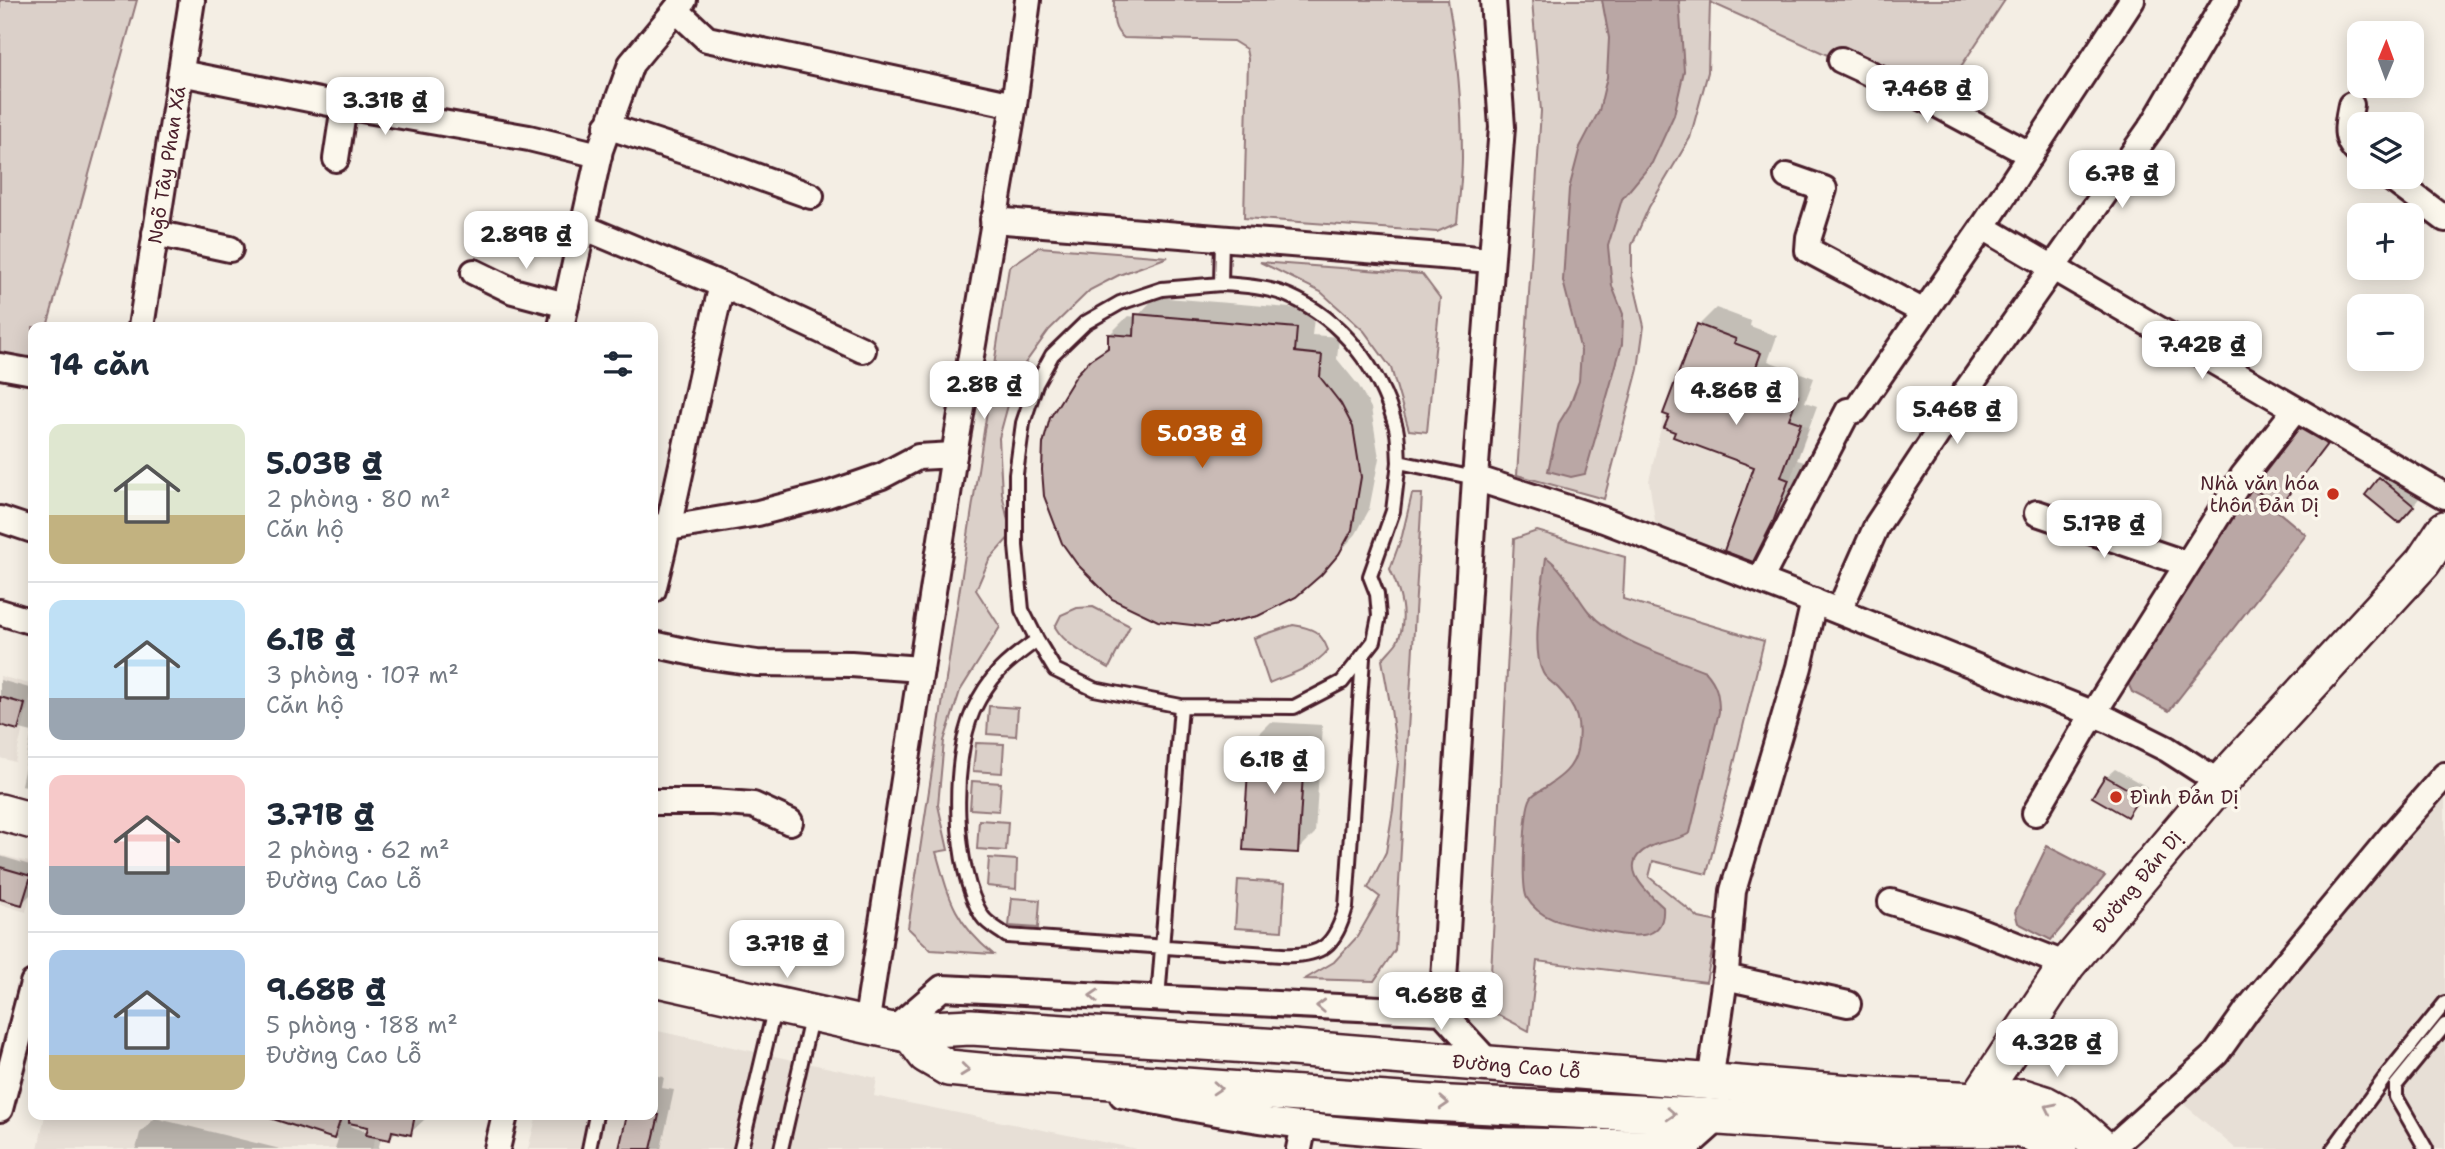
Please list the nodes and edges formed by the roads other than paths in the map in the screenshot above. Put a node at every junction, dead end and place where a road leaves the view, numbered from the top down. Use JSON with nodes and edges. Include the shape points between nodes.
{"nodes":[{"id":1,"x":192,"y":0,"type":"edge"},
{"id":2,"x":1028,"y":0,"type":"edge"},
{"id":3,"x":1493,"y":0,"type":"edge"},
{"id":4,"x":2132,"y":0,"type":"edge"},
{"id":5,"x":2226,"y":0,"type":"edge"},
{"id":6,"x":680,"y":5,"type":"edge"},
{"id":7,"x":1841,"y":60,"type":"dead end"},
{"id":8,"x":181,"y":74,"type":"junction"},
{"id":9,"x":2351,"y":105,"type":"dead end"},
{"id":10,"x":344,"y":106,"type":"junction"},
{"id":11,"x":1014,"y":106,"type":"junction"},
{"id":12,"x":2350,"y":112,"type":"edge"},
{"id":13,"x":607,"y":126,"type":"junction"},
{"id":14,"x":599,"y":155,"type":"junction"},
{"id":15,"x":2031,"y":155,"type":"junction"},
{"id":16,"x":336,"y":159,"type":"dead end"},
{"id":17,"x":1787,"y":176,"type":"dead end"},
{"id":18,"x":2405,"y":189,"type":"edge"},
{"id":19,"x":811,"y":196,"type":"dead end"},
{"id":20,"x":2445,"y":219,"type":"edge"},
{"id":21,"x":993,"y":220,"type":"junction"},
{"id":22,"x":583,"y":227,"type":"junction"},
{"id":23,"x":1983,"y":227,"type":"junction"},
{"id":24,"x":155,"y":233,"type":"junction"},
{"id":25,"x":1222,"y":238,"type":"junction"},
{"id":26,"x":230,"y":248,"type":"dead end"},
{"id":27,"x":1491,"y":260,"type":"junction"},
{"id":28,"x":2053,"y":268,"type":"junction"},
{"id":29,"x":474,"y":272,"type":"dead end"},
{"id":30,"x":1221,"y":284,"type":"junction"},
{"id":31,"x":722,"y":285,"type":"junction"},
{"id":32,"x":1924,"y":312,"type":"junction"},
{"id":33,"x":564,"y":316,"type":"edge"},
{"id":34,"x":142,"y":322,"type":"edge"},
{"id":35,"x":863,"y":350,"type":"dead end"},
{"id":36,"x":0,"y":366,"type":"edge"},
{"id":37,"x":28,"y":371,"type":"edge"},
{"id":38,"x":2295,"y":410,"type":"junction"},
{"id":39,"x":954,"y":455,"type":"junction"},
{"id":40,"x":1399,"y":462,"type":"junction"},
{"id":41,"x":1475,"y":478,"type":"junction"},
{"id":42,"x":2445,"y":496,"type":"edge"},
{"id":43,"x":2037,"y":513,"type":"dead end"},
{"id":44,"x":0,"y":519,"type":"edge"},
{"id":45,"x":661,"y":527,"type":"edge"},
{"id":46,"x":28,"y":528,"type":"edge"},
{"id":47,"x":2445,"y":529,"type":"edge"},
{"id":48,"x":658,"y":551,"type":"edge"},
{"id":49,"x":2186,"y":564,"type":"junction"},
{"id":50,"x":1760,"y":580,"type":"junction"},
{"id":51,"x":1814,"y":601,"type":"junction"},
{"id":52,"x":1839,"y":611,"type":"junction"},
{"id":53,"x":0,"y":612,"type":"edge"},
{"id":54,"x":28,"y":620,"type":"edge"},
{"id":55,"x":1037,"y":640,"type":"junction"},
{"id":56,"x":658,"y":645,"type":"edge"},
{"id":57,"x":1363,"y":658,"type":"junction"},
{"id":58,"x":920,"y":669,"type":"junction"},
{"id":59,"x":1181,"y":706,"type":"junction"},
{"id":60,"x":2101,"y":717,"type":"junction"},
{"id":61,"x":2445,"y":775,"type":"edge"},
{"id":62,"x":2220,"y":783,"type":"junction"},
{"id":63,"x":658,"y":802,"type":"edge"},
{"id":64,"x":0,"y":812,"type":"edge"},
{"id":65,"x":2035,"y":813,"type":"dead end"},
{"id":66,"x":28,"y":820,"type":"edge"},
{"id":67,"x":790,"y":822,"type":"dead end"},
{"id":68,"x":1891,"y":902,"type":"dead end"},
{"id":69,"x":1163,"y":947,"type":"junction"},
{"id":70,"x":2067,"y":965,"type":"junction"},
{"id":71,"x":1725,"y":977,"type":"junction"},
{"id":72,"x":658,"y":979,"type":"edge"},
{"id":73,"x":28,"y":999,"type":"edge"},
{"id":74,"x":1158,"y":999,"type":"junction"},
{"id":75,"x":2445,"y":1003,"type":"edge"},
{"id":76,"x":1848,"y":1004,"type":"dead end"},
{"id":77,"x":775,"y":1006,"type":"junction"},
{"id":78,"x":1443,"y":1012,"type":"junction"},
{"id":79,"x":812,"y":1014,"type":"junction"},
{"id":80,"x":2445,"y":1025,"type":"edge"},
{"id":81,"x":890,"y":1031,"type":"junction"},
{"id":82,"x":1489,"y":1063,"type":"junction"},
{"id":83,"x":1011,"y":1074,"type":"junction"},
{"id":84,"x":3,"y":1077,"type":"edge"},
{"id":85,"x":1710,"y":1082,"type":"junction"},
{"id":86,"x":0,"y":1109,"type":"edge"},
{"id":87,"x":1974,"y":1115,"type":"junction"},
{"id":88,"x":1720,"y":1116,"type":"junction"},
{"id":89,"x":504,"y":1120,"type":"edge"},
{"id":90,"x":595,"y":1120,"type":"edge"},
{"id":91,"x":1516,"y":1123,"type":"junction"},
{"id":92,"x":1302,"y":1137,"type":"edge"},
{"id":93,"x":1405,"y":1142,"type":"edge"},
{"id":94,"x":1676,"y":1145,"type":"edge"},
{"id":95,"x":497,"y":1149,"type":"edge"},
{"id":96,"x":589,"y":1149,"type":"edge"},
{"id":97,"x":741,"y":1149,"type":"edge"},
{"id":98,"x":781,"y":1149,"type":"edge"},
{"id":99,"x":2059,"y":1149,"type":"edge"},
{"id":100,"x":2104,"y":1149,"type":"edge"},
{"id":101,"x":2110,"y":1149,"type":"edge"},
{"id":102,"x":2333,"y":1149,"type":"edge"},
{"id":103,"x":2426,"y":1149,"type":"edge"}],
"edges":[{"from":1,"to":8,"type":"street","name":"Ngõ Tây Phan Xá"},
{"from":2,"to":11,"type":"street"},
{"from":3,"to":27,"type":"street","via":[[1502,127]]},
{"from":4,"to":15,"type":"street"},
{"from":5,"to":28,"type":"street","via":[[2153,125]]},
{"from":6,"to":11,"type":"street","via":[[707,39]]},
{"from":6,"to":13,"type":"street","via":[[631,64]]},
{"from":7,"to":15,"type":"street"},
{"from":8,"to":10,"type":"street"},
{"from":8,"to":24,"type":"street","name":"Ngõ Tây Phan Xá"},
{"from":9,"to":12,"type":"street"},
{"from":10,"to":14,"type":"street"},
{"from":10,"to":16,"type":"street"},
{"from":11,"to":21,"type":"street"},
{"from":13,"to":14,"type":"street"},
{"from":13,"to":19,"type":"street"},
{"from":14,"to":22,"type":"street"},
{"from":15,"to":23,"type":"street"},
{"from":17,"to":32,"type":"street","via":[[1824,189],[1808,250]]},
{"from":18,"to":20,"type":"street"},
{"from":21,"to":25,"type":"street"},
{"from":21,"to":39,"type":"street"},
{"from":22,"to":31,"type":"street"},
{"from":22,"to":33,"type":"street"},
{"from":23,"to":28,"type":"street"},
{"from":23,"to":32,"type":"street"},
{"from":24,"to":26,"type":"street"},
{"from":24,"to":34,"type":"street","name":"Ngõ Tây Phan Xá"},
{"from":25,"to":27,"type":"street"},
{"from":25,"to":30,"type":"lane"},
{"from":27,"to":41,"type":"street"},
{"from":28,"to":38,"type":"street"},
{"from":28,"to":52,"type":"street","via":[[1877,526]]},
{"from":29,"to":33,"type":"street"},
{"from":30,"to":40,"type":"lane","via":[[1288,296],[1351,341],[1381,386],[1396,427]]},
{"from":30,"to":55,"type":"lane","via":[[1162,289],[1120,303],[1077,331],[1052,355],[1035,384],[1023,423],[1016,474],[1016,546],[1022,610]]},
{"from":31,"to":35,"type":"street"},
{"from":31,"to":45,"type":"street"},
{"from":32,"to":50,"type":"street","via":[[1856,410],[1848,411]]},
{"from":36,"to":37,"type":"street"},
{"from":38,"to":42,"type":"street"},
{"from":38,"to":49,"type":"street","via":[[2243,476]]},
{"from":39,"to":45,"type":"street","via":[[918,457],[882,476],[758,513]]},
{"from":39,"to":58,"type":"street"},
{"from":40,"to":41,"type":"lane"},
{"from":40,"to":57,"type":"lane","via":[[1393,512],[1370,576],[1379,616],[1374,641]]},
{"from":41,"to":50,"type":"street","via":[[1604,520]]},
{"from":41,"to":78,"type":"street"},
{"from":43,"to":49,"type":"street"},
{"from":44,"to":46,"type":"street"},
{"from":45,"to":48,"type":"street"},
{"from":47,"to":62,"type":"main road","name":"Đường Đản Dị","via":[[2423,562]]},
{"from":49,"to":60,"type":"street"},
{"from":50,"to":51,"type":"street"},
{"from":51,"to":52,"type":"street"},
{"from":51,"to":71,"type":"street","via":[[1733,891]]},
{"from":52,"to":60,"type":"street"},
{"from":53,"to":54,"type":"street"},
{"from":55,"to":59,"type":"lane","via":[[1055,670],[1094,690]]},
{"from":55,"to":69,"type":"lane","via":[[1003,663],[973,711],[964,739],[960,833],[969,892],[984,919],[1007,936]]},
{"from":56,"to":58,"type":"street","via":[[757,663]]},
{"from":57,"to":59,"type":"lane","via":[[1342,682],[1294,707]]},
{"from":57,"to":69,"type":"lane","via":[[1346,907],[1339,930],[1319,952],[1303,956]]},
{"from":58,"to":81,"type":"street"},
{"from":59,"to":69,"type":"lane"},
{"from":60,"to":62,"type":"street","via":[[2167,749]]},
{"from":60,"to":65,"type":"street"},
{"from":61,"to":101,"type":"street","via":[[2216,1054]]},
{"from":62,"to":70,"type":"main road","name":"Đường Đản Dị"},
{"from":63,"to":67,"type":"street","via":[[753,805]]},
{"from":64,"to":66,"type":"main road"},
{"from":68,"to":70,"type":"street"},
{"from":69,"to":74,"type":"lane"},
{"from":70,"to":87,"type":"main road","name":"Đường Đản Dị"},
{"from":71,"to":76,"type":"street"},
{"from":71,"to":85,"type":"street"},
{"from":72,"to":77,"type":"main road","name":"Đường Cao Lỗ"},
{"from":73,"to":84,"type":"street"},
{"from":78,"to":74,"type":"street","one_way":true},
{"from":74,"to":81,"type":"street","one_way":true,"via":[[942,988]]},
{"from":75,"to":102,"type":"lane"},
{"from":77,"to":79,"type":"main road","name":"Đường Cao Lỗ"},
{"from":77,"to":97,"type":"lane"},
{"from":78,"to":82,"type":"street"},
{"from":79,"to":81,"type":"main road","name":"Đường Cao Lỗ"},
{"from":79,"to":98,"type":"lane"},
{"from":80,"to":103,"type":"lane","via":[[2396,1085],[2396,1097]]},
{"from":81,"to":82,"type":"main road","name":"Đường Cao Lỗ","via":[[971,1027]]},
{"from":81,"to":83,"type":"main road","name":"Đường Cao Lỗ","one_way":true,"via":[[948,1068]]},
{"from":82,"to":85,"type":"main road","name":"Đường Cao Lỗ"},
{"from":83,"to":91,"type":"main road","name":"Đường Cao Lỗ","one_way":true},
{"from":83,"to":92,"type":"street","via":[[1180,1106]]},
{"from":84,"to":86,"type":"street"},
{"from":85,"to":87,"type":"main road","name":"Đường Cao Lỗ"},
{"from":87,"to":88,"type":"main road","name":"Đường Cao Lỗ","via":[[1888,1129]]},
{"from":87,"to":99,"type":"main road","name":"Đường Cao Lỗ","via":[[2032,1133]]},
{"from":100,"to":87,"type":"main road","name":"Đường Cao Lỗ","one_way":true,"via":[[2067,1116],[2023,1097]]},
{"from":91,"to":88,"type":"main road","name":"Đường Cao Lỗ","one_way":true},
{"from":88,"to":94,"type":"street","via":[[1692,1142]]},
{"from":89,"to":95,"type":"street"},
{"from":90,"to":96,"type":"lane"},
{"from":91,"to":93,"type":"street"},
{"from":91,"to":94,"type":"street","via":[[1611,1143]]},
{"from":92,"to":93,"type":"street"}]}
